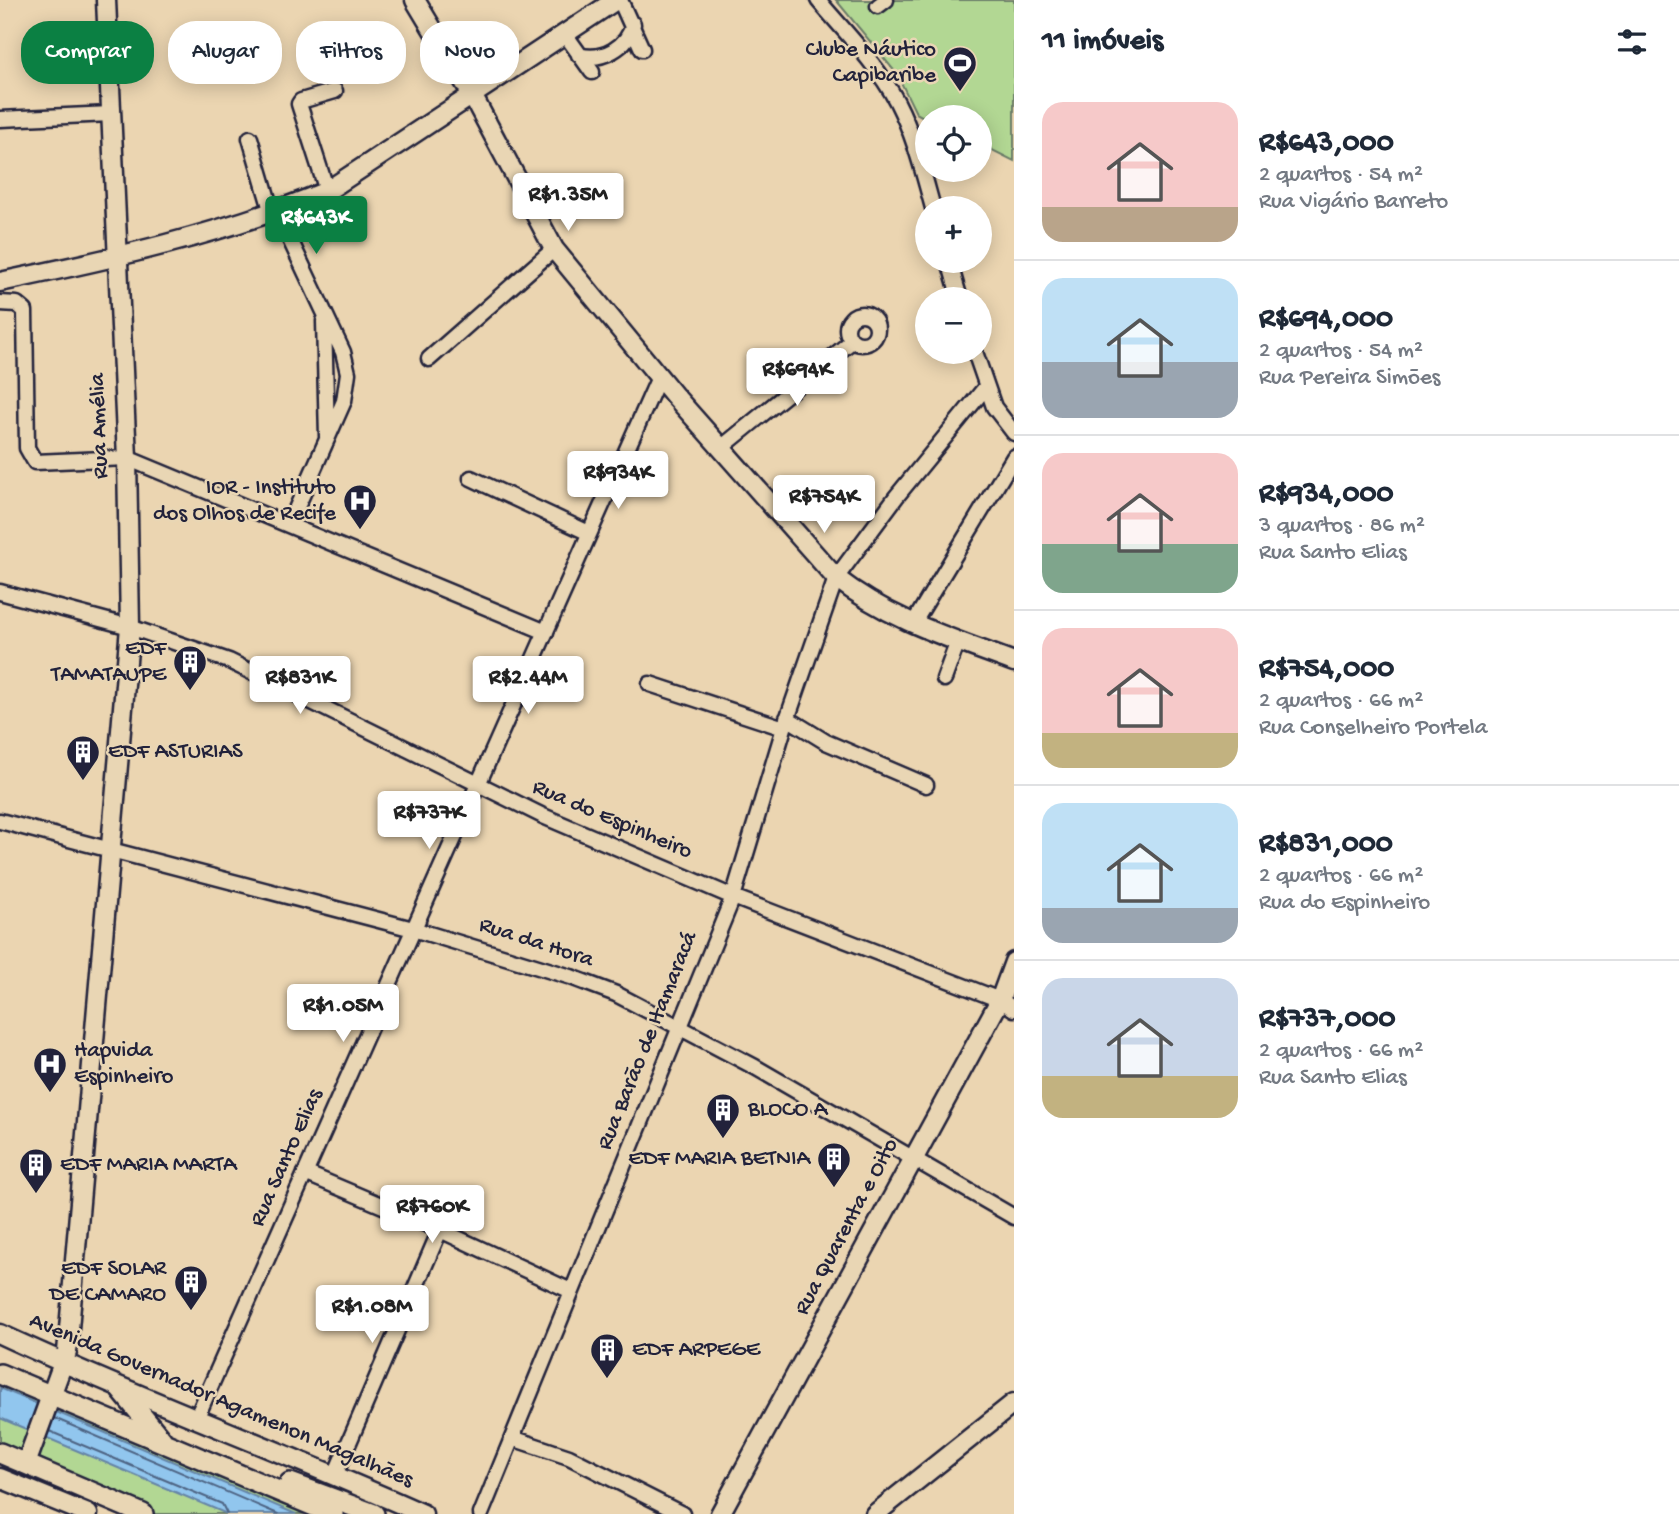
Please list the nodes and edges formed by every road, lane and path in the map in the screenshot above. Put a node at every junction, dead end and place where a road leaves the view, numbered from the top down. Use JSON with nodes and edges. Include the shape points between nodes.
{"nodes":[{"id":1,"x":106,"y":0,"type":"edge"},
{"id":2,"x":415,"y":0,"type":"edge"},
{"id":3,"x":618,"y":0,"type":"edge"},
{"id":4,"x":818,"y":0,"type":"edge"},
{"id":5,"x":633,"y":24,"type":"junction"},
{"id":6,"x":565,"y":34,"type":"junction"},
{"id":7,"x":642,"y":49,"type":"dead end"},
{"id":8,"x":579,"y":55,"type":"junction"},
{"id":9,"x":592,"y":72,"type":"dead end"},
{"id":10,"x":335,"y":91,"type":"dead end"},
{"id":11,"x":471,"y":93,"type":"junction"},
{"id":12,"x":111,"y":114,"type":"junction"},
{"id":13,"x":0,"y":119,"type":"edge"},
{"id":14,"x":250,"y":138,"type":"dead end"},
{"id":15,"x":327,"y":191,"type":"junction"},
{"id":16,"x":930,"y":196,"type":"edge"},
{"id":17,"x":274,"y":213,"type":"junction"},
{"id":18,"x":554,"y":249,"type":"junction"},
{"id":19,"x":117,"y":257,"type":"junction"},
{"id":20,"x":0,"y":282,"type":"edge"},
{"id":21,"x":0,"y":303,"type":"edge"},
{"id":22,"x":324,"y":315,"type":"junction"},
{"id":23,"x":852,"y":341,"type":"dead end"},
{"id":24,"x":429,"y":359,"type":"dead end"},
{"id":25,"x":978,"y":364,"type":"edge"},
{"id":26,"x":659,"y":377,"type":"junction"},
{"id":27,"x":985,"y":388,"type":"junction"},
{"id":28,"x":1014,"y":433,"type":"edge"},
{"id":29,"x":327,"y":442,"type":"junction"},
{"id":30,"x":721,"y":448,"type":"junction"},
{"id":31,"x":1014,"y":457,"type":"edge"},
{"id":32,"x":127,"y":458,"type":"junction"},
{"id":33,"x":471,"y":478,"type":"dead end"},
{"id":34,"x":289,"y":525,"type":"junction"},
{"id":35,"x":589,"y":533,"type":"junction"},
{"id":36,"x":836,"y":578,"type":"junction"},
{"id":37,"x":0,"y":592,"type":"edge"},
{"id":38,"x":913,"y":624,"type":"junction"},
{"id":39,"x":130,"y":627,"type":"junction"},
{"id":40,"x":546,"y":632,"type":"junction"},
{"id":41,"x":958,"y":641,"type":"junction"},
{"id":42,"x":1014,"y":662,"type":"edge"},
{"id":43,"x":944,"y":679,"type":"dead end"},
{"id":44,"x":650,"y":684,"type":"dead end"},
{"id":45,"x":786,"y":723,"type":"junction"},
{"id":46,"x":926,"y":785,"type":"dead end"},
{"id":47,"x":477,"y":786,"type":"junction"},
{"id":48,"x":0,"y":821,"type":"edge"},
{"id":49,"x":113,"y":851,"type":"junction"},
{"id":50,"x":733,"y":897,"type":"junction"},
{"id":51,"x":413,"y":929,"type":"junction"},
{"id":52,"x":1014,"y":962,"type":"edge"},
{"id":53,"x":1007,"y":1004,"type":"edge"},
{"id":54,"x":680,"y":1024,"type":"junction"},
{"id":55,"x":912,"y":1157,"type":"junction"},
{"id":56,"x":305,"y":1173,"type":"junction"},
{"id":57,"x":1014,"y":1217,"type":"edge"},
{"id":58,"x":440,"y":1230,"type":"junction"},
{"id":59,"x":571,"y":1291,"type":"junction"},
{"id":60,"x":0,"y":1334,"type":"edge"},
{"id":61,"x":65,"y":1364,"type":"junction"},
{"id":62,"x":0,"y":1374,"type":"edge"},
{"id":63,"x":120,"y":1389,"type":"junction"},
{"id":64,"x":51,"y":1401,"type":"junction"},
{"id":65,"x":1014,"y":1403,"type":"edge"},
{"id":66,"x":196,"y":1419,"type":"junction"},
{"id":67,"x":512,"y":1438,"type":"junction"},
{"id":68,"x":165,"y":1443,"type":"junction"},
{"id":69,"x":0,"y":1454,"type":"edge"},
{"id":70,"x":29,"y":1457,"type":"junction"},
{"id":71,"x":201,"y":1458,"type":"junction"},
{"id":72,"x":335,"y":1475,"type":"junction"},
{"id":73,"x":0,"y":1478,"type":"edge"},
{"id":74,"x":80,"y":1488,"type":"junction"},
{"id":75,"x":884,"y":1512,"type":"edge"},
{"id":76,"x":88,"y":1514,"type":"edge"},
{"id":77,"x":122,"y":1514,"type":"edge"},
{"id":78,"x":143,"y":1514,"type":"edge"},
{"id":79,"x":332,"y":1514,"type":"edge"},
{"id":80,"x":374,"y":1514,"type":"edge"},
{"id":81,"x":423,"y":1514,"type":"edge"},
{"id":82,"x":481,"y":1514,"type":"edge"},
{"id":83,"x":682,"y":1514,"type":"edge"},
{"id":84,"x":720,"y":1514,"type":"edge"}],
"edges":[{"from":1,"to":12,"type":"main road","name":"Rua Amélia"},
{"from":2,"to":11,"type":"main road"},
{"from":3,"to":5,"type":"street"},
{"from":3,"to":6,"type":"main road"},
{"from":4,"to":16,"type":"street","via":[[896,100]]},
{"from":5,"to":7,"type":"street"},
{"from":5,"to":8,"type":"street","via":[[629,38],[605,55]]},
{"from":6,"to":8,"type":"street"},
{"from":6,"to":11,"type":"main road"},
{"from":8,"to":9,"type":"street"},
{"from":10,"to":15,"type":"street","via":[[299,104]]},
{"from":11,"to":15,"type":"main road"},
{"from":11,"to":18,"type":"main road"},
{"from":12,"to":13,"type":"street"},
{"from":12,"to":19,"type":"main road","name":"Rua Amélia"},
{"from":14,"to":17,"type":"street"},
{"from":15,"to":17,"type":"main road"},
{"from":17,"to":19,"type":"main road"},
{"from":17,"to":22,"type":"street"},
{"from":18,"to":24,"type":"street"},
{"from":18,"to":26,"type":"main road"},
{"from":19,"to":20,"type":"main road"},
{"from":19,"to":32,"type":"main road","name":"Rua Amélia"},
{"from":21,"to":32,"type":"street","via":[[17,304],[25,311],[27,448],[32,459],[39,463]]},
{"from":22,"to":29,"type":"street"},
{"from":22,"to":29,"type":"street","via":[[348,373],[344,401]]},
{"from":23,"to":30,"type":"street"},
{"from":25,"to":27,"type":"street"},
{"from":26,"to":30,"type":"main road"},
{"from":26,"to":35,"type":"street","name":"Rua Santo Elias"},
{"from":27,"to":28,"type":"street","via":[[1000,418]]},
{"from":27,"to":36,"type":"street","name":"Rua Barão de Itamaracá"},
{"from":29,"to":34,"type":"street"},
{"from":30,"to":36,"type":"main road"},
{"from":31,"to":38,"type":"street"},
{"from":32,"to":34,"type":"street"},
{"from":32,"to":39,"type":"main road","name":"Rua Amélia"},
{"from":33,"to":35,"type":"street"},
{"from":34,"to":40,"type":"street"},
{"from":35,"to":40,"type":"street","name":"Rua Santo Elias"},
{"from":36,"to":38,"type":"main road","via":[[867,602]]},
{"from":36,"to":45,"type":"street","name":"Rua Barão de Itamaracá"},
{"from":37,"to":39,"type":"street","name":"Rua do Espinheiro"},
{"from":38,"to":41,"type":"main road"},
{"from":39,"to":47,"type":"street","name":"Rua do Espinheiro","via":[[229,661]]},
{"from":39,"to":49,"type":"main road","name":"Rua Amélia"},
{"from":40,"to":47,"type":"street","name":"Rua Santo Elias"},
{"from":41,"to":42,"type":"main road"},
{"from":41,"to":43,"type":"street"},
{"from":44,"to":45,"type":"street"},
{"from":45,"to":46,"type":"street"},
{"from":45,"to":50,"type":"street","name":"Rua Barão de Itamaracá"},
{"from":47,"to":50,"type":"street","name":"Rua do Espinheiro"},
{"from":47,"to":51,"type":"street","name":"Rua Santo Elias"},
{"from":48,"to":49,"type":"street","name":"Rua da Hora"},
{"from":49,"to":51,"type":"street","name":"Rua da Hora"},
{"from":49,"to":61,"type":"main road","name":"Rua Amélia"},
{"from":50,"to":53,"type":"street","name":"Rua do Espinheiro"},
{"from":50,"to":54,"type":"street","name":"Rua Barão de Itamaracá"},
{"from":51,"to":54,"type":"street","name":"Rua da Hora","via":[[571,977]]},
{"from":51,"to":56,"type":"street","name":"Rua Santo Elias"},
{"from":52,"to":53,"type":"main road","name":"Rua Quarenta e Oito"},
{"from":53,"to":55,"type":"main road","name":"Rua Quarenta e Oito"},
{"from":54,"to":55,"type":"street","name":"Rua da Hora"},
{"from":54,"to":59,"type":"street","name":"Rua Barão de Itamaracá"},
{"from":55,"to":57,"type":"street","name":"Rua da Hora"},
{"from":55,"to":84,"type":"main road","name":"Rua Quarenta e Oito"},
{"from":56,"to":58,"type":"street"},
{"from":56,"to":66,"type":"street","name":"Rua Santo Elias"},
{"from":58,"to":59,"type":"street"},
{"from":58,"to":72,"type":"street"},
{"from":59,"to":67,"type":"street","name":"Rua Barão de Itamaracá"},
{"from":60,"to":61,"type":"main road","name":"Avenida Governador Agamenon Magalhães"},
{"from":61,"to":63,"type":"main road","name":"Avenida Governador Agamenon Magalhães"},
{"from":61,"to":64,"type":"main road","name":"Rua Amélia"},
{"from":62,"to":64,"type":"highway"},
{"from":63,"to":66,"type":"main road","name":"Avenida Governador Agamenon Magalhães"},
{"from":63,"to":68,"type":"highway"},
{"from":64,"to":68,"type":"highway"},
{"from":64,"to":70,"type":"main road","name":"Rua Amélia"},
{"from":65,"to":75,"type":"main road"},
{"from":66,"to":72,"type":"main road","name":"Avenida Governador Agamenon Magalhães"},
{"from":67,"to":82,"type":"street","name":"Rua Barão de Itamaracá"},
{"from":67,"to":83,"type":"street","via":[[569,1457]]},
{"from":68,"to":71,"type":"highway"},
{"from":69,"to":70,"type":"highway"},
{"from":70,"to":74,"type":"highway"},
{"from":71,"to":79,"type":"highway"},
{"from":71,"to":80,"type":"highway","via":[[272,1477]]},
{"from":72,"to":81,"type":"main road","name":"Avenida Governador Agamenon Magalhães"},
{"from":73,"to":76,"type":"main road"},
{"from":74,"to":77,"type":"highway"},
{"from":74,"to":78,"type":"highway"}]}
